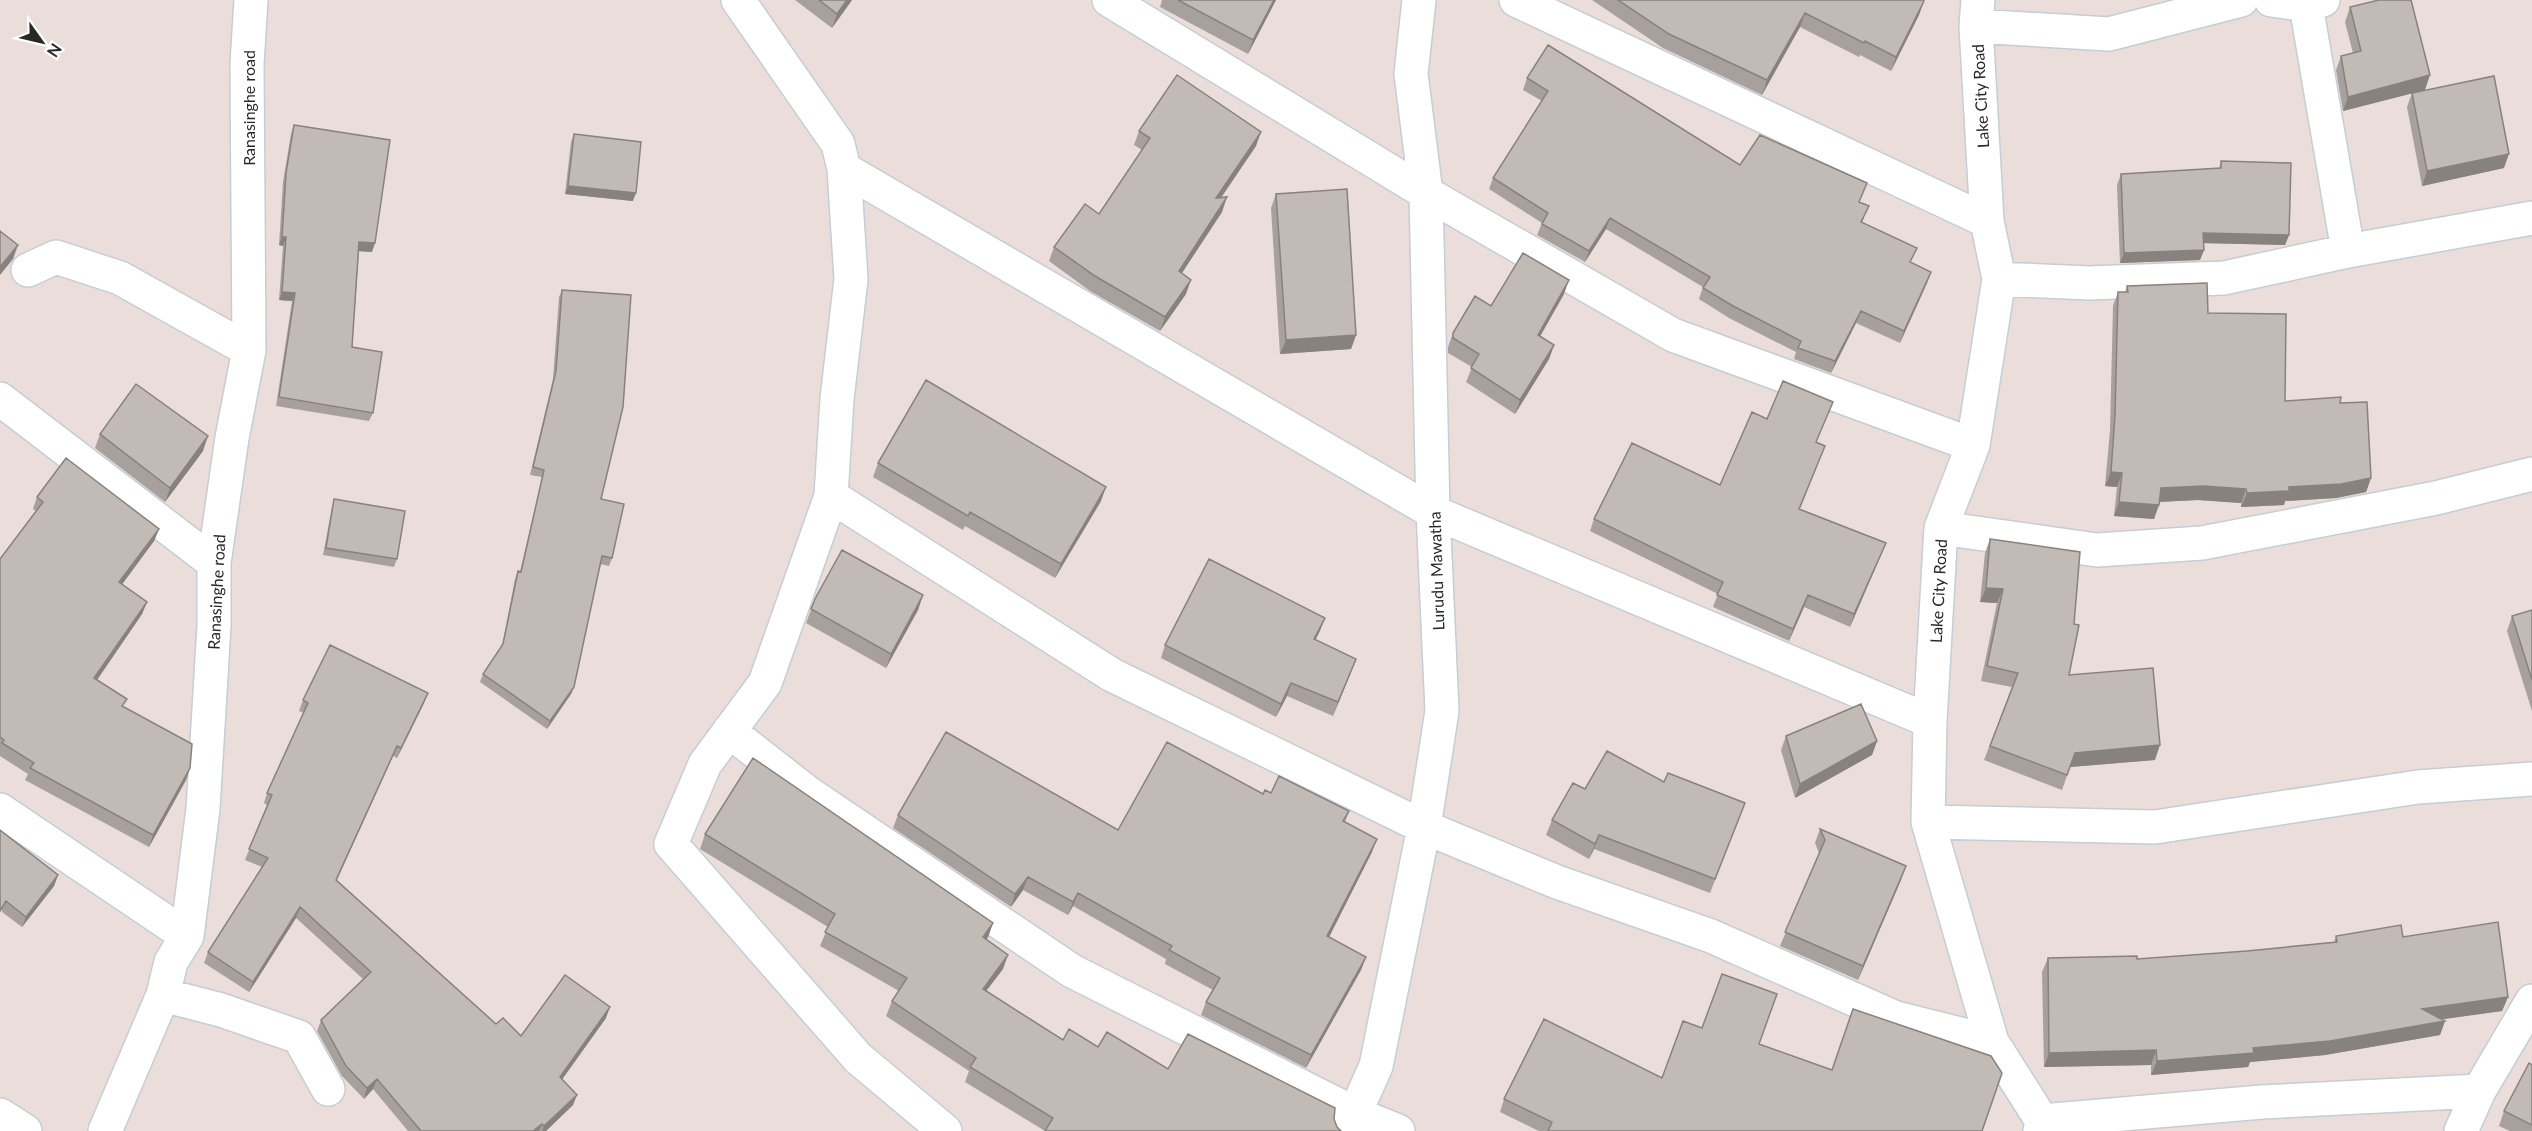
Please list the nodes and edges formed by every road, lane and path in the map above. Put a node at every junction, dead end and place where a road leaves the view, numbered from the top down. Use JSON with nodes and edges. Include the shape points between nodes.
{"nodes":[{"id":1,"x":252,"y":0,"type":"edge"},
{"id":2,"x":738,"y":0,"type":"edge"},
{"id":3,"x":1109,"y":0,"type":"edge"},
{"id":4,"x":1419,"y":0,"type":"edge"},
{"id":5,"x":1516,"y":0,"type":"edge"},
{"id":6,"x":2241,"y":0,"type":"edge"},
{"id":7,"x":2271,"y":0,"type":"edge"},
{"id":8,"x":2315,"y":2,"type":"edge"},
{"id":9,"x":1977,"y":13,"type":"edge"},
{"id":10,"x":844,"y":169,"type":"junction"},
{"id":11,"x":1426,"y":193,"type":"junction"},
{"id":12,"x":2532,"y":218,"type":"edge"},
{"id":13,"x":1987,"y":221,"type":"junction"},
{"id":14,"x":2348,"y":251,"type":"junction"},
{"id":15,"x":28,"y":270,"type":"dead end"},
{"id":16,"x":1999,"y":279,"type":"junction"},
{"id":17,"x":249,"y":350,"type":"junction"},
{"id":18,"x":0,"y":399,"type":"edge"},
{"id":19,"x":1973,"y":445,"type":"junction"},
{"id":20,"x":2532,"y":474,"type":"edge"},
{"id":21,"x":831,"y":496,"type":"junction"},
{"id":22,"x":1433,"y":512,"type":"junction"},
{"id":23,"x":1941,"y":528,"type":"junction"},
{"id":24,"x":214,"y":563,"type":"junction"},
{"id":25,"x":1930,"y":721,"type":"junction"},
{"id":26,"x":729,"y":731,"type":"junction"},
{"id":27,"x":2532,"y":779,"type":"edge"},
{"id":28,"x":0,"y":810,"type":"edge"},
{"id":29,"x":1928,"y":822,"type":"junction"},
{"id":30,"x":1424,"y":827,"type":"junction"},
{"id":31,"x":187,"y":936,"type":"junction"},
{"id":32,"x":163,"y":995,"type":"junction"},
{"id":33,"x":2532,"y":1001,"type":"edge"},
{"id":34,"x":1992,"y":1042,"type":"junction"},
{"id":35,"x":328,"y":1089,"type":"dead end"},
{"id":36,"x":2479,"y":1091,"type":"junction"},
{"id":37,"x":0,"y":1115,"type":"edge"},
{"id":38,"x":1351,"y":1122,"type":"edge"},
{"id":39,"x":2041,"y":1126,"type":"edge"},
{"id":40,"x":25,"y":1131,"type":"edge"},
{"id":41,"x":105,"y":1131,"type":"edge"},
{"id":42,"x":945,"y":1131,"type":"edge"},
{"id":43,"x":1398,"y":1131,"type":"edge"},
{"id":44,"x":2461,"y":1131,"type":"edge"}],
"edges":[{"from":1,"to":17,"type":"street","name":"Ranasinghe road","via":[[247,64]]},
{"from":2,"to":10,"type":"street","via":[[838,144]]},
{"from":3,"to":11,"type":"street"},
{"from":4,"to":11,"type":"street","name":"Lurudu Mawatha","via":[[1411,74]]},
{"from":5,"to":13,"type":"street"},
{"from":6,"to":9,"type":"street","via":[[2109,34]]},
{"from":7,"to":8,"type":"street"},
{"from":8,"to":14,"type":"street"},
{"from":9,"to":13,"type":"street","name":"Lake City Road"},
{"from":10,"to":21,"type":"street","via":[[851,279]]},
{"from":10,"to":22,"type":"street"},
{"from":11,"to":19,"type":"street","via":[[1673,334]]},
{"from":11,"to":22,"type":"street","name":"Lurudu Mawatha"},
{"from":12,"to":14,"type":"street"},
{"from":13,"to":16,"type":"street","name":"Lake City Road"},
{"from":14,"to":16,"type":"street","via":[[2224,278],[2089,282]]},
{"from":15,"to":17,"type":"street","via":[[56,257],[120,278]]},
{"from":16,"to":19,"type":"street","name":"Lake City Road"},
{"from":17,"to":24,"type":"street","name":"Ranasinghe road"},
{"from":18,"to":24,"type":"street"},
{"from":19,"to":23,"type":"street","name":"Lake City Road"},
{"from":20,"to":23,"type":"street","via":[[2436,498],[2202,543],[2097,550]]},
{"from":21,"to":26,"type":"street","via":[[765,683]]},
{"from":21,"to":30,"type":"street","via":[[1112,675]]},
{"from":22,"to":25,"type":"street"},
{"from":22,"to":30,"type":"street","name":"Lurudu Mawatha","via":[[1442,711]]},
{"from":23,"to":25,"type":"street","name":"Lake City Road"},
{"from":24,"to":31,"type":"street","name":"Ranasinghe road","via":[[203,809]]},
{"from":25,"to":29,"type":"street","name":"Lake City Road"},
{"from":26,"to":38,"type":"street","via":[[808,793],[1072,971]]},
{"from":26,"to":42,"type":"street","via":[[705,764],[671,844],[858,1058]]},
{"from":27,"to":29,"type":"street","via":[[2418,787],[2155,826]]},
{"from":28,"to":31,"type":"street"},
{"from":29,"to":34,"type":"street","name":"Lake City Road"},
{"from":30,"to":34,"type":"street","via":[[1557,882],[1711,936],[1896,1018]]},
{"from":30,"to":38,"type":"street","name":"Lurudu Mawatha","via":[[1376,1066]]},
{"from":31,"to":32,"type":"street","name":"Ranasinghe road","via":[[171,962]]},
{"from":32,"to":35,"type":"street","via":[[299,1037]]},
{"from":32,"to":41,"type":"street","name":"Ranasinghe road"},
{"from":33,"to":36,"type":"street"},
{"from":34,"to":39,"type":"street","name":"Lake City Road"},
{"from":36,"to":39,"type":"street","via":[[2262,1102]]},
{"from":36,"to":44,"type":"street"},
{"from":37,"to":40,"type":"street"},
{"from":38,"to":43,"type":"street"}]}
